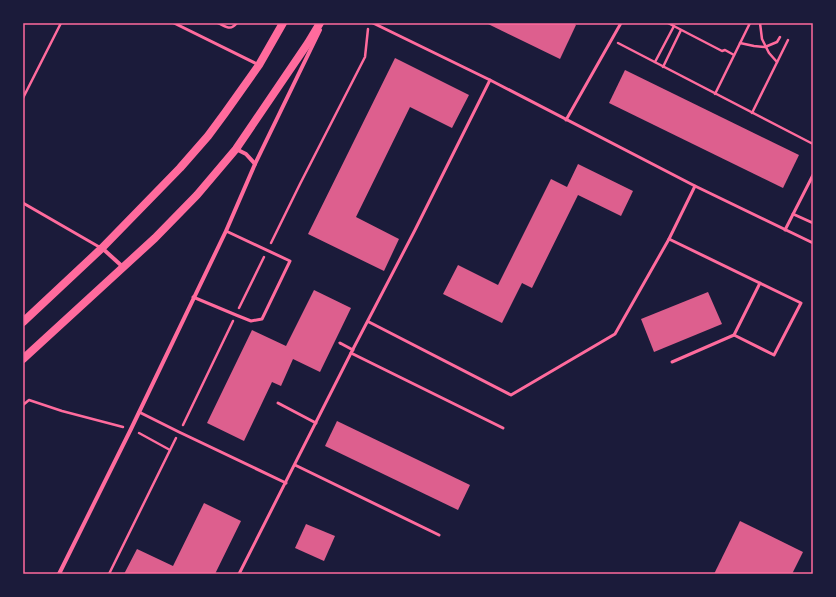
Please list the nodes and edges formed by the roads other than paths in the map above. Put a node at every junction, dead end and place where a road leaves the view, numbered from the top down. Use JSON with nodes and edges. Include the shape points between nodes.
{"nodes":[{"id":1,"x":174,"y":23,"type":"edge"},
{"id":2,"x":282,"y":23,"type":"edge"},
{"id":3,"x":322,"y":23,"type":"edge"},
{"id":4,"x":373,"y":23,"type":"edge"},
{"id":5,"x":620,"y":23,"type":"edge"},
{"id":6,"x":259,"y":65,"type":"junction"},
{"id":7,"x":490,"y":80,"type":"junction"},
{"id":8,"x":566,"y":120,"type":"junction"},
{"id":9,"x":236,"y":149,"type":"junction"},
{"id":10,"x":254,"y":164,"type":"junction"},
{"id":11,"x":813,"y":174,"type":"edge"},
{"id":12,"x":695,"y":186,"type":"junction"},
{"id":13,"x":23,"y":202,"type":"edge"},
{"id":14,"x":793,"y":214,"type":"junction"},
{"id":15,"x":813,"y":223,"type":"edge"},
{"id":16,"x":785,"y":230,"type":"junction"},
{"id":17,"x":226,"y":231,"type":"junction"},
{"id":18,"x":669,"y":239,"type":"junction"},
{"id":19,"x":813,"y":243,"type":"edge"},
{"id":20,"x":102,"y":248,"type":"junction"},
{"id":21,"x":124,"y":267,"type":"junction"},
{"id":22,"x":760,"y":283,"type":"junction"},
{"id":23,"x":194,"y":297,"type":"junction"},
{"id":24,"x":23,"y":322,"type":"edge"},
{"id":25,"x":368,"y":322,"type":"junction"},
{"id":26,"x":734,"y":335,"type":"junction"},
{"id":27,"x":340,"y":344,"type":"dead end"},
{"id":28,"x":352,"y":351,"type":"junction"},
{"id":29,"x":23,"y":359,"type":"edge"},
{"id":30,"x":672,"y":362,"type":"dead end"},
{"id":31,"x":278,"y":403,"type":"dead end"},
{"id":32,"x":139,"y":412,"type":"junction"},
{"id":33,"x":316,"y":423,"type":"junction"},
{"id":34,"x":503,"y":428,"type":"dead end"},
{"id":35,"x":295,"y":465,"type":"junction"},
{"id":36,"x":286,"y":483,"type":"junction"},
{"id":37,"x":438,"y":535,"type":"dead end"},
{"id":38,"x":59,"y":574,"type":"edge"},
{"id":39,"x":239,"y":574,"type":"edge"}],
"edges":[{"from":1,"to":6,"type":"lane"},
{"from":2,"to":6,"type":"main road"},
{"from":3,"to":9,"type":"main road"},
{"from":3,"to":10,"type":"street"},
{"from":4,"to":7,"type":"lane"},
{"from":5,"to":8,"type":"lane"},
{"from":6,"to":20,"type":"main road","via":[[208,136]]},
{"from":7,"to":8,"type":"lane"},
{"from":7,"to":25,"type":"lane"},
{"from":8,"to":12,"type":"lane"},
{"from":9,"to":10,"type":"street","via":[[246,154]]},
{"from":9,"to":21,"type":"main road","via":[[197,195]]},
{"from":10,"to":17,"type":"street"},
{"from":11,"to":14,"type":"lane"},
{"from":12,"to":16,"type":"lane"},
{"from":12,"to":18,"type":"lane"},
{"from":13,"to":20,"type":"lane"},
{"from":14,"to":15,"type":"lane"},
{"from":14,"to":16,"type":"lane"},
{"from":16,"to":19,"type":"lane"},
{"from":17,"to":23,"type":"street"},
{"from":17,"to":23,"type":"lane","via":[[290,261],[262,319],[251,321]]},
{"from":18,"to":22,"type":"lane"},
{"from":18,"to":25,"type":"lane","via":[[615,334],[511,395]]},
{"from":20,"to":21,"type":"street"},
{"from":20,"to":24,"type":"main road"},
{"from":21,"to":29,"type":"main road"},
{"from":22,"to":26,"type":"lane"},
{"from":22,"to":26,"type":"lane","via":[[801,303],[774,355]]},
{"from":23,"to":32,"type":"street"},
{"from":25,"to":28,"type":"lane"},
{"from":26,"to":30,"type":"lane"},
{"from":27,"to":28,"type":"lane"},
{"from":28,"to":33,"type":"lane"},
{"from":28,"to":34,"type":"lane"},
{"from":31,"to":33,"type":"lane"},
{"from":32,"to":36,"type":"lane"},
{"from":32,"to":38,"type":"street"},
{"from":33,"to":35,"type":"lane"},
{"from":35,"to":36,"type":"lane"},
{"from":35,"to":37,"type":"lane"},
{"from":36,"to":39,"type":"lane"}]}
